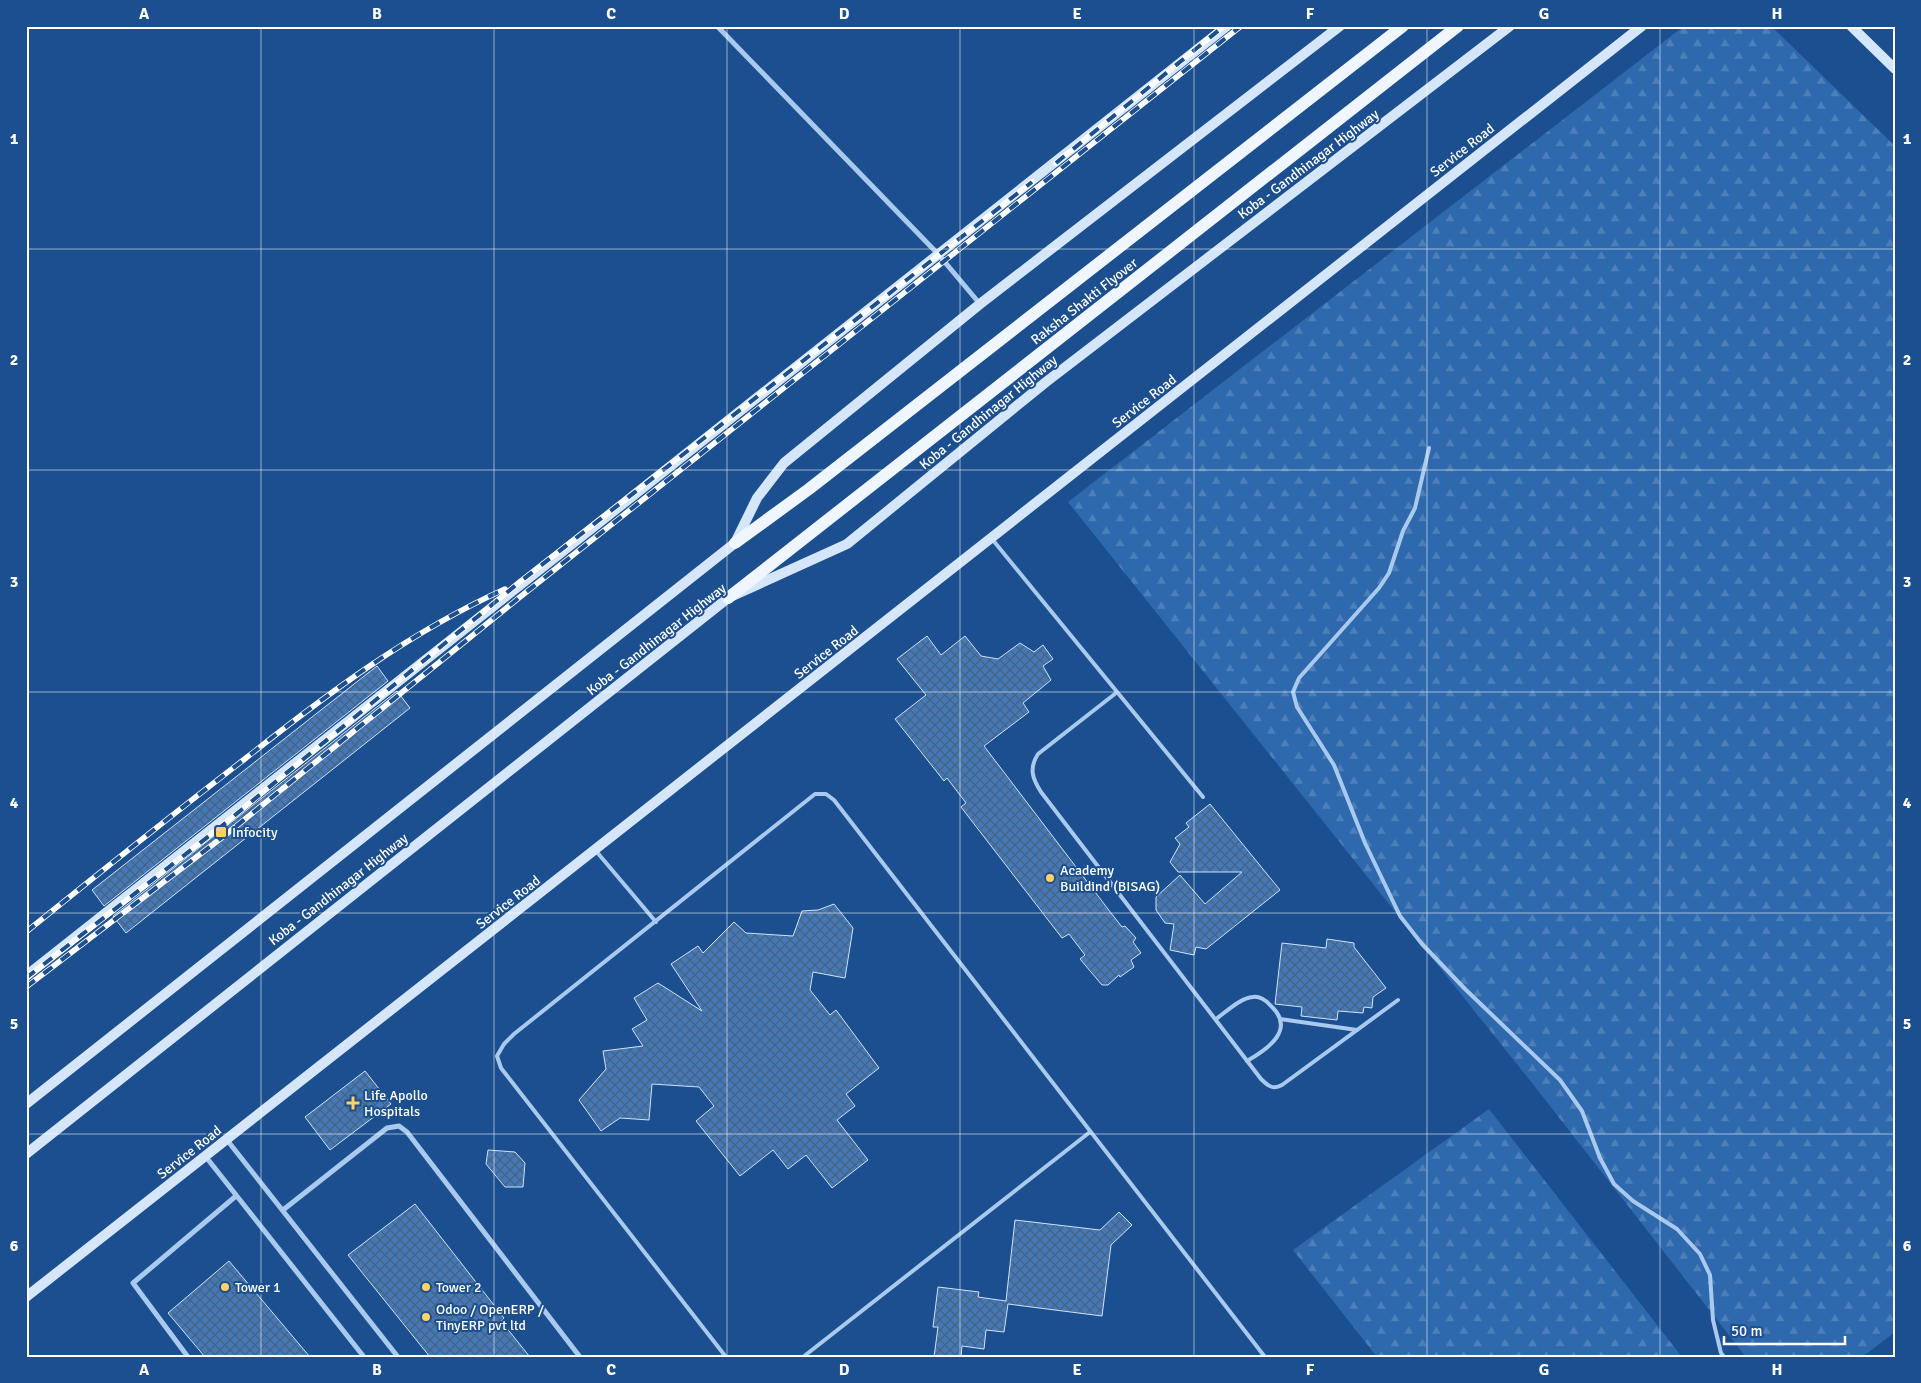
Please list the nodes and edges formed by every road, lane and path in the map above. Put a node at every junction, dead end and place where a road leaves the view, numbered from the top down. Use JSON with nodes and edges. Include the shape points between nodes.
{"nodes":[{"id":1,"x":717,"y":26,"type":"edge"},
{"id":2,"x":1227,"y":26,"type":"edge"},
{"id":3,"x":1340,"y":26,"type":"edge"},
{"id":4,"x":1402,"y":26,"type":"edge"},
{"id":5,"x":1458,"y":26,"type":"edge"},
{"id":6,"x":1510,"y":26,"type":"edge"},
{"id":7,"x":1642,"y":26,"type":"edge"},
{"id":8,"x":1851,"y":26,"type":"edge"},
{"id":9,"x":1895,"y":69,"type":"edge"},
{"id":10,"x":938,"y":254,"type":"junction"},
{"id":11,"x":980,"y":304,"type":"junction"},
{"id":12,"x":1430,"y":448,"type":"dead end"},
{"id":13,"x":992,"y":539,"type":"junction"},
{"id":14,"x":735,"y":543,"type":"junction"},
{"id":15,"x":728,"y":598,"type":"junction"},
{"id":16,"x":1116,"y":693,"type":"junction"},
{"id":17,"x":1203,"y":796,"type":"dead end"},
{"id":18,"x":595,"y":851,"type":"junction"},
{"id":19,"x":656,"y":922,"type":"junction"},
{"id":20,"x":26,"y":976,"type":"edge"},
{"id":21,"x":1398,"y":1000,"type":"dead end"},
{"id":22,"x":1280,"y":1019,"type":"junction"},
{"id":23,"x":1216,"y":1020,"type":"junction"},
{"id":24,"x":1358,"y":1030,"type":"junction"},
{"id":25,"x":1247,"y":1060,"type":"junction"},
{"id":26,"x":26,"y":1104,"type":"edge"},
{"id":27,"x":1090,"y":1132,"type":"junction"},
{"id":28,"x":228,"y":1140,"type":"junction"},
{"id":29,"x":26,"y":1154,"type":"edge"},
{"id":30,"x":206,"y":1157,"type":"junction"},
{"id":31,"x":236,"y":1196,"type":"junction"},
{"id":32,"x":283,"y":1210,"type":"junction"},
{"id":33,"x":26,"y":1297,"type":"edge"},
{"id":34,"x":188,"y":1357,"type":"edge"},
{"id":35,"x":364,"y":1357,"type":"edge"},
{"id":36,"x":398,"y":1357,"type":"edge"},
{"id":37,"x":580,"y":1357,"type":"edge"},
{"id":38,"x":726,"y":1357,"type":"edge"},
{"id":39,"x":803,"y":1357,"type":"edge"},
{"id":40,"x":1265,"y":1357,"type":"edge"},
{"id":41,"x":1724,"y":1357,"type":"edge"}],
"edges":[{"from":1,"to":10,"type":"street"},
{"from":2,"to":10,"type":"main road"},
{"from":3,"to":11,"type":"main road","name":"Koba - Gandhinagar Highway"},
{"from":4,"to":14,"type":"main road","name":"Raksha Shakti Flyover","via":[[809,489]]},
{"from":5,"to":15,"type":"main road","name":"Raksha Shakti Flyover"},
{"from":6,"to":15,"type":"main road","name":"Koba - Gandhinagar Highway","via":[[1046,382],[846,544]]},
{"from":7,"to":13,"type":"main road","name":"Service Road"},
{"from":8,"to":9,"type":"main road"},
{"from":10,"to":11,"type":"street"},
{"from":10,"to":20,"type":"main road"},
{"from":11,"to":14,"type":"main road","name":"Koba - Gandhinagar Highway","via":[[784,463],[758,498]]},
{"from":12,"to":41,"type":"lane","via":[[1416,508],[1403,531],[1389,573],[1299,678],[1293,692],[1297,707],[1334,765],[1365,843],[1400,916],[1459,982],[1560,1080],[1582,1111],[1614,1184],[1633,1201],[1677,1229],[1700,1254],[1710,1275],[1713,1320]]},
{"from":13,"to":16,"type":"lane"},
{"from":13,"to":18,"type":"main road","name":"Service Road"},
{"from":14,"to":26,"type":"main road","name":"Koba - Gandhinagar Highway"},
{"from":15,"to":29,"type":"main road","name":"Koba - Gandhinagar Highway"},
{"from":16,"to":17,"type":"lane"},
{"from":16,"to":23,"type":"lane","via":[[1038,754],[1032,763],[1031,773],[1041,792]]},
{"from":18,"to":19,"type":"lane"},
{"from":18,"to":28,"type":"main road","name":"Service Road"},
{"from":19,"to":27,"type":"lane","via":[[815,794],[826,794],[834,800]]},
{"from":19,"to":38,"type":"lane","via":[[514,1034],[497,1056],[501,1068]]},
{"from":21,"to":24,"type":"lane"},
{"from":22,"to":23,"type":"lane","via":[[1265,1000],[1254,996]]},
{"from":22,"to":24,"type":"lane"},
{"from":22,"to":25,"type":"lane","via":[[1278,1036],[1262,1052]]},
{"from":23,"to":25,"type":"lane"},
{"from":24,"to":25,"type":"lane","via":[[1276,1088],[1269,1087]]},
{"from":27,"to":39,"type":"lane"},
{"from":27,"to":40,"type":"lane"},
{"from":28,"to":30,"type":"main road","name":"Service Road"},
{"from":28,"to":32,"type":"street"},
{"from":30,"to":31,"type":"street"},
{"from":30,"to":33,"type":"main road","name":"Service Road"},
{"from":31,"to":34,"type":"street","via":[[133,1283]]},
{"from":31,"to":35,"type":"street"},
{"from":32,"to":36,"type":"street"},
{"from":32,"to":37,"type":"street","via":[[387,1128],[399,1126],[407,1132]]}]}
